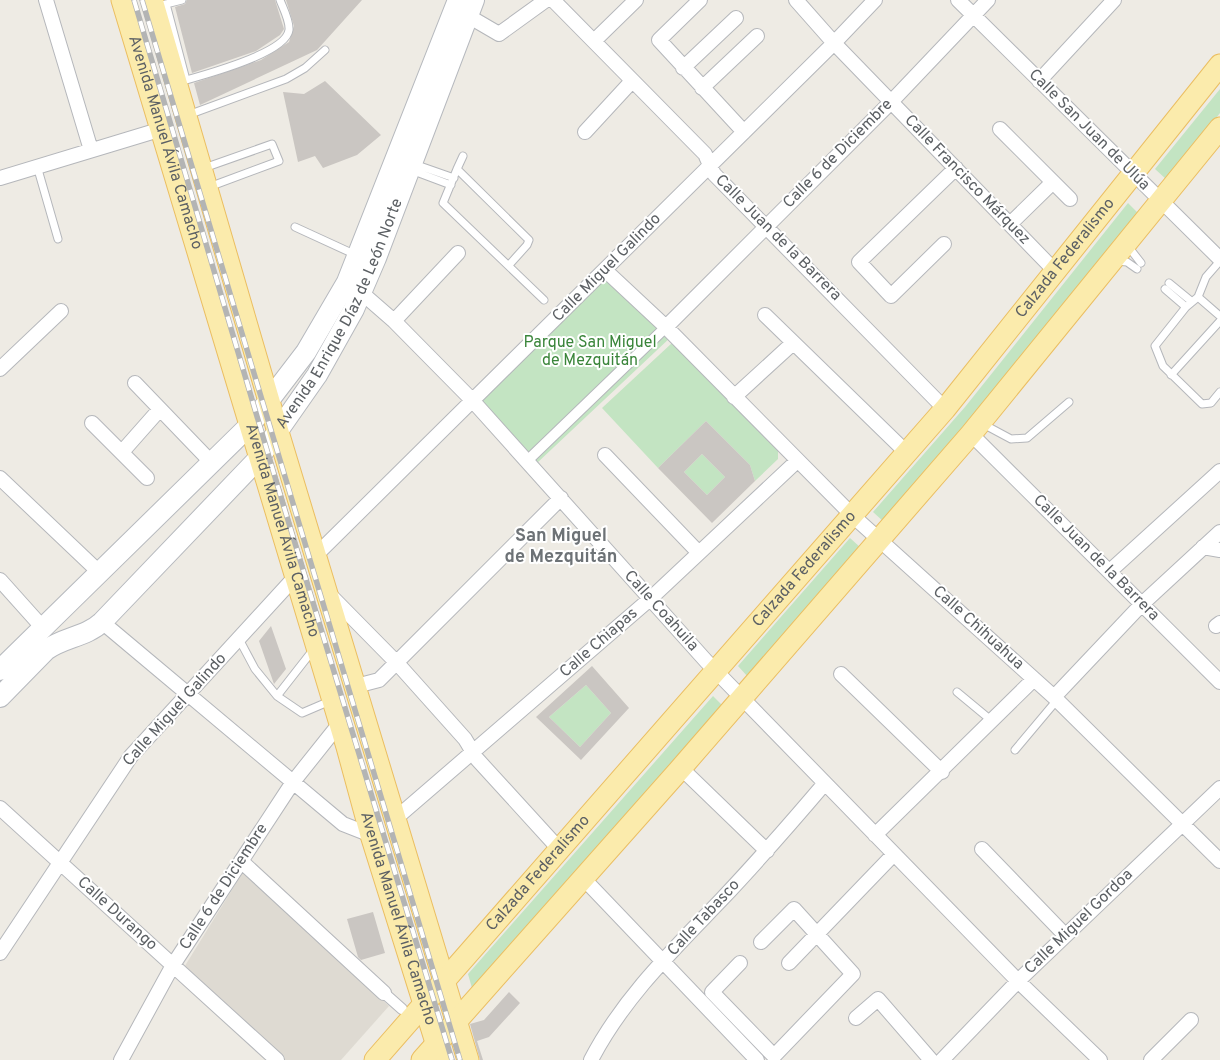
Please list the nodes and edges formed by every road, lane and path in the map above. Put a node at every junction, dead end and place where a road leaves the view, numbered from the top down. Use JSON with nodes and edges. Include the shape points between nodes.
{"nodes":[{"id":1,"x":46,"y":0,"type":"edge"},
{"id":2,"x":122,"y":0,"type":"edge"},
{"id":3,"x":182,"y":0,"type":"edge"},
{"id":4,"x":280,"y":0,"type":"edge"},
{"id":5,"x":458,"y":0,"type":"edge"},
{"id":6,"x":546,"y":0,"type":"edge"},
{"id":7,"x":553,"y":0,"type":"edge"},
{"id":8,"x":636,"y":0,"type":"edge"},
{"id":9,"x":700,"y":0,"type":"edge"},
{"id":10,"x":796,"y":0,"type":"edge"},
{"id":11,"x":875,"y":0,"type":"edge"},
{"id":12,"x":958,"y":0,"type":"edge"},
{"id":13,"x":988,"y":0,"type":"edge"},
{"id":14,"x":1114,"y":0,"type":"edge"},
{"id":15,"x":157,"y":4,"type":"edge"},
{"id":16,"x":474,"y":10,"type":"edge"},
{"id":17,"x":973,"y":15,"type":"junction"},
{"id":18,"x":736,"y":18,"type":"dead end"},
{"id":19,"x":757,"y":36,"type":"dead end"},
{"id":20,"x":594,"y":41,"type":"junction"},
{"id":21,"x":834,"y":43,"type":"junction"},
{"id":22,"x":325,"y":50,"type":"dead end"},
{"id":23,"x":1220,"y":65,"type":"edge"},
{"id":24,"x":684,"y":68,"type":"junction"},
{"id":25,"x":181,"y":81,"type":"junction"},
{"id":26,"x":632,"y":81,"type":"junction"},
{"id":27,"x":1039,"y":81,"type":"junction"},
{"id":28,"x":702,"y":88,"type":"junction"},
{"id":29,"x":891,"y":102,"type":"junction"},
{"id":30,"x":186,"y":116,"type":"junction"},
{"id":31,"x":1220,"y":128,"type":"edge"},
{"id":32,"x":162,"y":129,"type":"junction"},
{"id":33,"x":1000,"y":129,"type":"dead end"},
{"id":34,"x":585,"y":132,"type":"dead end"},
{"id":35,"x":744,"y":132,"type":"junction"},
{"id":36,"x":91,"y":150,"type":"junction"},
{"id":37,"x":463,"y":156,"type":"dead end"},
{"id":38,"x":37,"y":166,"type":"junction"},
{"id":39,"x":710,"y":166,"type":"junction"},
{"id":40,"x":412,"y":167,"type":"junction"},
{"id":41,"x":956,"y":168,"type":"junction"},
{"id":42,"x":457,"y":169,"type":"junction"},
{"id":43,"x":1134,"y":175,"type":"junction"},
{"id":44,"x":0,"y":178,"type":"edge"},
{"id":45,"x":204,"y":178,"type":"junction"},
{"id":46,"x":452,"y":181,"type":"junction"},
{"id":47,"x":1053,"y":182,"type":"junction"},
{"id":48,"x":1070,"y":199,"type":"dead end"},
{"id":49,"x":1161,"y":202,"type":"junction"},
{"id":50,"x":1010,"y":224,"type":"junction"},
{"id":51,"x":765,"y":225,"type":"junction"},
{"id":52,"x":295,"y":227,"type":"dead end"},
{"id":53,"x":58,"y":239,"type":"dead end"},
{"id":54,"x":944,"y":244,"type":"dead end"},
{"id":55,"x":458,"y":253,"type":"dead end"},
{"id":56,"x":1121,"y":253,"type":"junction"},
{"id":57,"x":358,"y":255,"type":"junction"},
{"id":58,"x":1220,"y":260,"type":"edge"},
{"id":59,"x":510,"y":265,"type":"junction"},
{"id":60,"x":605,"y":270,"type":"junction"},
{"id":61,"x":1056,"y":272,"type":"junction"},
{"id":62,"x":1167,"y":286,"type":"dead end"},
{"id":63,"x":354,"y":287,"type":"junction"},
{"id":64,"x":1198,"y":297,"type":"junction"},
{"id":65,"x":544,"y":300,"type":"dead end"},
{"id":66,"x":1188,"y":304,"type":"junction"},
{"id":67,"x":61,"y":311,"type":"dead end"},
{"id":68,"x":765,"y":315,"type":"dead end"},
{"id":69,"x":1220,"y":316,"type":"edge"},
{"id":70,"x":394,"y":321,"type":"junction"},
{"id":71,"x":1220,"y":321,"type":"edge"},
{"id":72,"x":666,"y":327,"type":"junction"},
{"id":73,"x":793,"y":343,"type":"junction"},
{"id":74,"x":0,"y":368,"type":"edge"},
{"id":75,"x":1172,"y":375,"type":"junction"},
{"id":76,"x":135,"y":383,"type":"dead end"},
{"id":77,"x":1220,"y":392,"type":"edge"},
{"id":78,"x":734,"y":397,"type":"junction"},
{"id":79,"x":472,"y":400,"type":"junction"},
{"id":80,"x":270,"y":401,"type":"junction"},
{"id":81,"x":1069,"y":402,"type":"dead end"},
{"id":82,"x":945,"y":408,"type":"junction"},
{"id":83,"x":160,"y":409,"type":"junction"},
{"id":84,"x":92,"y":423,"type":"dead end"},
{"id":85,"x":251,"y":424,"type":"junction"},
{"id":86,"x":976,"y":428,"type":"junction"},
{"id":87,"x":278,"y":432,"type":"junction"},
{"id":88,"x":122,"y":452,"type":"junction"},
{"id":89,"x":907,"y":453,"type":"junction"},
{"id":90,"x":604,"y":455,"type":"dead end"},
{"id":91,"x":259,"y":458,"type":"junction"},
{"id":92,"x":797,"y":460,"type":"junction"},
{"id":93,"x":527,"y":461,"type":"junction"},
{"id":94,"x":212,"y":463,"type":"junction"},
{"id":95,"x":1220,"y":471,"type":"edge"},
{"id":96,"x":0,"y":478,"type":"edge"},
{"id":97,"x":148,"y":478,"type":"dead end"},
{"id":98,"x":561,"y":498,"type":"junction"},
{"id":99,"x":853,"y":516,"type":"junction"},
{"id":100,"x":1220,"y":532,"type":"edge"},
{"id":101,"x":880,"y":539,"type":"junction"},
{"id":102,"x":1203,"y":547,"type":"junction"},
{"id":103,"x":1220,"y":550,"type":"edge"},
{"id":104,"x":699,"y":553,"type":"junction"},
{"id":105,"x":316,"y":555,"type":"junction"},
{"id":106,"x":1110,"y":571,"type":"junction"},
{"id":107,"x":100,"y":573,"type":"junction"},
{"id":108,"x":296,"y":576,"type":"junction"},
{"id":109,"x":0,"y":580,"type":"edge"},
{"id":110,"x":327,"y":592,"type":"junction"},
{"id":111,"x":650,"y":599,"type":"junction"},
{"id":112,"x":1142,"y":604,"type":"junction"},
{"id":113,"x":102,"y":622,"type":"junction"},
{"id":114,"x":43,"y":628,"type":"junction"},
{"id":115,"x":239,"y":639,"type":"junction"},
{"id":116,"x":316,"y":646,"type":"junction"},
{"id":117,"x":396,"y":663,"type":"junction"},
{"id":118,"x":0,"y":670,"type":"edge"},
{"id":119,"x":717,"y":671,"type":"junction"},
{"id":120,"x":841,"y":674,"type":"dead end"},
{"id":121,"x":1034,"y":679,"type":"junction"},
{"id":122,"x":1220,"y":682,"type":"edge"},
{"id":123,"x":356,"y":686,"type":"junction"},
{"id":124,"x":957,"y":692,"type":"dead end"},
{"id":125,"x":188,"y":694,"type":"junction"},
{"id":126,"x":0,"y":696,"type":"edge"},
{"id":127,"x":277,"y":696,"type":"junction"},
{"id":128,"x":742,"y":697,"type":"junction"},
{"id":129,"x":1055,"y":698,"type":"junction"},
{"id":130,"x":332,"y":700,"type":"junction"},
{"id":131,"x":992,"y":722,"type":"junction"},
{"id":132,"x":340,"y":723,"type":"junction"},
{"id":133,"x":371,"y":738,"type":"junction"},
{"id":134,"x":347,"y":747,"type":"junction"},
{"id":135,"x":1015,"y":750,"type":"dead end"},
{"id":136,"x":474,"y":752,"type":"junction"},
{"id":137,"x":681,"y":768,"type":"junction"},
{"id":138,"x":942,"y":772,"type":"junction"},
{"id":139,"x":292,"y":782,"type":"junction"},
{"id":140,"x":825,"y":783,"type":"junction"},
{"id":141,"x":1220,"y":788,"type":"edge"},
{"id":142,"x":0,"y":808,"type":"edge"},
{"id":143,"x":395,"y":819,"type":"junction"},
{"id":144,"x":1182,"y":824,"type":"junction"},
{"id":145,"x":372,"y":835,"type":"junction"},
{"id":146,"x":875,"y":835,"type":"junction"},
{"id":147,"x":982,"y":849,"type":"dead end"},
{"id":148,"x":560,"y":850,"type":"junction"},
{"id":149,"x":767,"y":851,"type":"junction"},
{"id":150,"x":894,"y":854,"type":"junction"},
{"id":151,"x":241,"y":861,"type":"junction"},
{"id":152,"x":1220,"y":861,"type":"edge"},
{"id":153,"x":60,"y":862,"type":"junction"},
{"id":154,"x":583,"y":878,"type":"junction"},
{"id":155,"x":817,"y":934,"type":"junction"},
{"id":156,"x":1065,"y":935,"type":"junction"},
{"id":157,"x":761,"y":942,"type":"dead end"},
{"id":158,"x":0,"y":953,"type":"edge"},
{"id":159,"x":662,"y":962,"type":"junction"},
{"id":160,"x":740,"y":963,"type":"dead end"},
{"id":161,"x":789,"y":963,"type":"dead end"},
{"id":162,"x":173,"y":964,"type":"junction"},
{"id":163,"x":444,"y":981,"type":"junction"},
{"id":164,"x":1018,"y":981,"type":"junction"},
{"id":165,"x":384,"y":993,"type":"joint"},
{"id":166,"x":424,"y":1005,"type":"junction"},
{"id":167,"x":402,"y":1009,"type":"dead end"},
{"id":168,"x":856,"y":1018,"type":"dead end"},
{"id":169,"x":1191,"y":1020,"type":"dead end"},
{"id":170,"x":456,"y":1021,"type":"junction"},
{"id":171,"x":439,"y":1052,"type":"edge"},
{"id":172,"x":121,"y":1060,"type":"edge"},
{"id":173,"x":277,"y":1060,"type":"edge"},
{"id":174,"x":375,"y":1060,"type":"edge"},
{"id":175,"x":422,"y":1060,"type":"edge"},
{"id":176,"x":468,"y":1060,"type":"edge"},
{"id":177,"x":591,"y":1060,"type":"edge"},
{"id":178,"x":757,"y":1060,"type":"edge"},
{"id":179,"x":931,"y":1060,"type":"edge"},
{"id":180,"x":942,"y":1060,"type":"edge"},
{"id":181,"x":1100,"y":1060,"type":"edge"},
{"id":182,"x":1150,"y":1060,"type":"edge"}],
"edges":[{"from":1,"to":36,"type":"street"},
{"from":2,"to":32,"type":"main road","name":"Avenida Manuel Ávila Camacho"},
{"from":3,"to":15,"type":"lane"},
{"from":4,"to":25,"type":"lane","via":[[290,28],[286,36],[256,58]]},
{"from":5,"to":57,"type":"main road","name":"Avenida Enrique Díaz de León Norte"},
{"from":6,"to":16,"type":"street","via":[[499,34]]},
{"from":7,"to":20,"type":"street","name":"Calle Juan de la Barrera"},
{"from":8,"to":20,"type":"street"},
{"from":9,"to":24,"type":"street","via":[[658,40]]},
{"from":10,"to":21,"type":"street","name":"Calle Francisco Márquez"},
{"from":11,"to":21,"type":"street","name":"Calle Miguel Galindo"},
{"from":12,"to":17,"type":"street","name":"Calle San Juan de Ulúa"},
{"from":13,"to":17,"type":"street","name":"Calle 6 de Diciembre"},
{"from":14,"to":27,"type":"street"},
{"from":15,"to":25,"type":"main road","name":"Avenida Manuel Ávila Camacho"},
{"from":16,"to":40,"type":"main road","name":"Avenida Enrique Díaz de León Norte"},
{"from":17,"to":27,"type":"street","name":"Calle San Juan de Ulúa"},
{"from":17,"to":29,"type":"street","name":"Calle 6 de Diciembre"},
{"from":18,"to":24,"type":"street"},
{"from":19,"to":28,"type":"street"},
{"from":20,"to":26,"type":"street","name":"Calle Juan de la Barrera"},
{"from":21,"to":29,"type":"street","name":"Calle Francisco Márquez"},
{"from":21,"to":35,"type":"street","name":"Calle Miguel Galindo"},
{"from":22,"to":30,"type":"lane","via":[[305,68],[286,79]]},
{"from":23,"to":43,"type":"main road","name":"Calzada Federalismo"},
{"from":24,"to":28,"type":"street"},
{"from":25,"to":30,"type":"main road","name":"Avenida Manuel Ávila Camacho"},
{"from":26,"to":34,"type":"street"},
{"from":26,"to":39,"type":"street","name":"Calle Juan de la Barrera","via":[[704,154]]},
{"from":27,"to":43,"type":"street","name":"Calle San Juan de Ulúa"},
{"from":28,"to":35,"type":"street"},
{"from":29,"to":41,"type":"street","name":"Calle Francisco Márquez"},
{"from":29,"to":51,"type":"street","name":"Calle 6 de Diciembre"},
{"from":30,"to":45,"type":"main road","name":"Avenida Manuel Ávila Camacho"},
{"from":31,"to":49,"type":"main road"},
{"from":32,"to":36,"type":"street"},
{"from":32,"to":85,"type":"main road","name":"Avenida Manuel Ávila Camacho"},
{"from":33,"to":47,"type":"street"},
{"from":35,"to":39,"type":"street","name":"Calle Miguel Galindo"},
{"from":36,"to":38,"type":"street"},
{"from":37,"to":42,"type":"lane"},
{"from":38,"to":44,"type":"street"},
{"from":38,"to":53,"type":"lane"},
{"from":39,"to":51,"type":"street","name":"Calle Juan de la Barrera","via":[[714,174]]},
{"from":39,"to":60,"type":"street","name":"Calle Miguel Galindo"},
{"from":40,"to":46,"type":"lane"},
{"from":40,"to":63,"type":"main road","name":"Avenida Enrique Díaz de León Norte"},
{"from":41,"to":50,"type":"street","name":"Calle Francisco Márquez"},
{"from":41,"to":54,"type":"street","via":[[859,262],[891,296]]},
{"from":42,"to":46,"type":"lane"},
{"from":42,"to":59,"type":"lane","via":[[529,240]]},
{"from":43,"to":49,"type":"street","name":"Calle San Juan de Ulúa"},
{"from":43,"to":61,"type":"main road","name":"Calzada Federalismo"},
{"from":45,"to":45,"type":"lane","via":[[279,161],[272,144]]},
{"from":45,"to":80,"type":"main road","name":"Avenida Manuel Ávila Camacho"},
{"from":46,"to":59,"type":"lane","via":[[443,203]]},
{"from":47,"to":48,"type":"street"},
{"from":47,"to":50,"type":"street"},
{"from":49,"to":56,"type":"main road"},
{"from":49,"to":58,"type":"street","name":"Calle San Juan de Ulúa"},
{"from":50,"to":61,"type":"street","name":"Calle Francisco Márquez"},
{"from":51,"to":72,"type":"street","name":"Calle 6 de Diciembre"},
{"from":51,"to":82,"type":"street","name":"Calle Juan de la Barrera"},
{"from":52,"to":57,"type":"lane"},
{"from":55,"to":70,"type":"street"},
{"from":56,"to":56,"type":"lane","via":[[1126,262],[1139,266]]},
{"from":56,"to":86,"type":"main road"},
{"from":57,"to":63,"type":"main road","name":"Avenida Enrique Díaz de León Norte"},
{"from":58,"to":64,"type":"lane","via":[[1206,277]]},
{"from":59,"to":65,"type":"lane"},
{"from":60,"to":72,"type":"street","name":"Calle Chihuahua"},
{"from":60,"to":79,"type":"street","name":"Calle Miguel Galindo"},
{"from":61,"to":82,"type":"main road","name":"Calzada Federalismo"},
{"from":62,"to":66,"type":"lane"},
{"from":63,"to":70,"type":"street","name":"Calle Coahuila"},
{"from":63,"to":80,"type":"main road","name":"Avenida Enrique Díaz de León Norte"},
{"from":63,"to":87,"type":"main road","name":"Avenida Enrique Díaz de León Norte","via":[[354,309],[317,375]]},
{"from":64,"to":66,"type":"lane"},
{"from":64,"to":69,"type":"lane"},
{"from":66,"to":75,"type":"lane","via":[[1155,346],[1163,366]]},
{"from":67,"to":74,"type":"street"},
{"from":68,"to":73,"type":"street"},
{"from":70,"to":79,"type":"street","name":"Calle Coahuila"},
{"from":71,"to":75,"type":"lane"},
{"from":72,"to":78,"type":"street","name":"Calle Chihuahua"},
{"from":72,"to":93,"type":"street"},
{"from":73,"to":78,"type":"street"},
{"from":73,"to":89,"type":"street"},
{"from":75,"to":77,"type":"lane","via":[[1202,404],[1211,403]]},
{"from":76,"to":83,"type":"street"},
{"from":78,"to":92,"type":"street","name":"Calle Chihuahua"},
{"from":79,"to":93,"type":"street","name":"Calle Coahuila"},
{"from":79,"to":105,"type":"street","name":"Calle Miguel Galindo"},
{"from":80,"to":85,"type":"main road","name":"Avenida Enrique Díaz de León Norte"},
{"from":80,"to":87,"type":"main road","name":"Avenida Manuel Ávila Camacho"},
{"from":81,"to":86,"type":"lane","via":[[1027,438],[1011,439]]},
{"from":82,"to":89,"type":"main road","name":"Calzada Federalismo"},
{"from":83,"to":88,"type":"street"},
{"from":83,"to":94,"type":"street"},
{"from":84,"to":88,"type":"street"},
{"from":85,"to":91,"type":"main road","name":"Avenida Manuel Ávila Camacho"},
{"from":85,"to":94,"type":"main road","name":"Avenida Enrique Díaz de León Norte"},
{"from":86,"to":101,"type":"main road"},
{"from":86,"to":106,"type":"street","name":"Calle Juan de la Barrera"},
{"from":87,"to":91,"type":"main road","name":"Avenida Enrique Díaz de León Norte"},
{"from":87,"to":105,"type":"main road","name":"Avenida Manuel Ávila Camacho"},
{"from":88,"to":97,"type":"street"},
{"from":89,"to":99,"type":"main road","name":"Calzada Federalismo"},
{"from":90,"to":104,"type":"street"},
{"from":91,"to":108,"type":"main road","name":"Avenida Manuel Ávila Camacho"},
{"from":91,"to":113,"type":"main road","name":"Avenida Enrique Díaz de León Norte"},
{"from":92,"to":99,"type":"street","name":"Calle Chihuahua"},
{"from":92,"to":104,"type":"street","name":"Calle Chiapas"},
{"from":93,"to":98,"type":"street","name":"Calle Coahuila"},
{"from":94,"to":107,"type":"main road","name":"Avenida Enrique Díaz de León Norte"},
{"from":95,"to":106,"type":"street"},
{"from":96,"to":107,"type":"street"},
{"from":98,"to":111,"type":"street","name":"Calle Coahuila"},
{"from":98,"to":117,"type":"street"},
{"from":99,"to":101,"type":"street","name":"Calle Chihuahua"},
{"from":99,"to":119,"type":"main road","name":"Calzada Federalismo"},
{"from":100,"to":102,"type":"street"},
{"from":101,"to":121,"type":"street","name":"Calle Chihuahua"},
{"from":101,"to":128,"type":"main road"},
{"from":102,"to":103,"type":"street"},
{"from":102,"to":112,"type":"street"},
{"from":104,"to":111,"type":"street","name":"Calle Chiapas"},
{"from":105,"to":110,"type":"main road","name":"Avenida Manuel Ávila Camacho"},
{"from":106,"to":112,"type":"street","name":"Calle Juan de la Barrera"},
{"from":107,"to":114,"type":"main road","name":"Avenida Enrique Díaz de León Norte"},
{"from":108,"to":115,"type":"street","name":"Calle Miguel Galindo"},
{"from":108,"to":116,"type":"main road","name":"Avenida Manuel Ávila Camacho"},
{"from":109,"to":114,"type":"street"},
{"from":110,"to":117,"type":"street"},
{"from":110,"to":123,"type":"main road","name":"Avenida Manuel Ávila Camacho"},
{"from":111,"to":119,"type":"street","name":"Calle Coahuila"},
{"from":111,"to":136,"type":"street","name":"Calle Chiapas"},
{"from":112,"to":122,"type":"street","name":"Calle Juan de la Barrera"},
{"from":112,"to":129,"type":"street"},
{"from":113,"to":125,"type":"street"},
{"from":113,"to":126,"type":"main road","name":"Avenida Enrique Díaz de León Norte","via":[[89,632],[53,644]]},
{"from":114,"to":118,"type":"main road","name":"Avenida Enrique Díaz de León Norte"},
{"from":115,"to":125,"type":"street","name":"Calle Miguel Galindo"},
{"from":115,"to":127,"type":"lane","via":[[255,668]]},
{"from":116,"to":127,"type":"lane"},
{"from":116,"to":130,"type":"main road","name":"Avenida Manuel Ávila Camacho"},
{"from":117,"to":123,"type":"street","via":[[379,680]]},
{"from":117,"to":136,"type":"street"},
{"from":119,"to":128,"type":"street","name":"Calle Coahuila"},
{"from":119,"to":148,"type":"main road","name":"Calzada Federalismo"},
{"from":120,"to":138,"type":"street"},
{"from":121,"to":129,"type":"street","name":"Calle Chihuahua"},
{"from":121,"to":131,"type":"street"},
{"from":123,"to":133,"type":"main road","name":"Avenida Manuel Ávila Camacho"},
{"from":124,"to":131,"type":"lane"},
{"from":125,"to":139,"type":"street"},
{"from":125,"to":153,"type":"street","name":"Calle Miguel Galindo","via":[[130,756]]},
{"from":127,"to":130,"type":"lane","via":[[302,713]]},
{"from":128,"to":137,"type":"main road"},
{"from":128,"to":140,"type":"street","name":"Calle Coahuila"},
{"from":129,"to":135,"type":"lane"},
{"from":129,"to":144,"type":"street","name":"Calle Chihuahua"},
{"from":130,"to":132,"type":"main road","name":"Avenida Manuel Ávila Camacho"},
{"from":131,"to":138,"type":"street"},
{"from":132,"to":134,"type":"main road","name":"Avenida Manuel Ávila Camacho"},
{"from":132,"to":139,"type":"street","name":"Calle 6 de Diciembre"},
{"from":133,"to":134,"type":"main road"},
{"from":133,"to":143,"type":"main road","name":"Avenida Manuel Ávila Camacho"},
{"from":134,"to":145,"type":"main road","name":"Avenida Manuel Ávila Camacho"},
{"from":136,"to":143,"type":"street","name":"Calle Chiapas"},
{"from":136,"to":148,"type":"street"},
{"from":137,"to":149,"type":"street"},
{"from":137,"to":154,"type":"main road"},
{"from":138,"to":146,"type":"street"},
{"from":139,"to":145,"type":"street","via":[[343,824]]},
{"from":139,"to":151,"type":"street","name":"Calle 6 de Diciembre"},
{"from":140,"to":146,"type":"street","name":"Calle Coahuila"},
{"from":140,"to":149,"type":"street","name":"Calle Tabasco"},
{"from":141,"to":144,"type":"street","name":"Calle Miguel Gordoa"},
{"from":142,"to":153,"type":"street","name":"Calle Durango"},
{"from":143,"to":163,"type":"main road","name":"Avenida Manuel Ávila Camacho"},
{"from":144,"to":152,"type":"street","name":"Calle Chihuahua"},
{"from":144,"to":156,"type":"street","name":"Calle Miguel Gordoa"},
{"from":145,"to":166,"type":"main road","name":"Avenida Manuel Ávila Camacho"},
{"from":146,"to":150,"type":"street","name":"Calle Coahuila"},
{"from":147,"to":156,"type":"street"},
{"from":148,"to":163,"type":"main road","name":"Calzada Federalismo"},
{"from":149,"to":159,"type":"street","name":"Calle Tabasco"},
{"from":150,"to":155,"type":"street"},
{"from":150,"to":164,"type":"street","name":"Calle Coahuila"},
{"from":151,"to":162,"type":"street","name":"Calle 6 de Diciembre"},
{"from":151,"to":165,"type":"street"},
{"from":153,"to":158,"type":"street","name":"Calle Miguel Galindo"},
{"from":153,"to":162,"type":"street","name":"Calle Durango"},
{"from":154,"to":159,"type":"street"},
{"from":154,"to":170,"type":"main road"},
{"from":155,"to":157,"type":"street","via":[[794,909]]},
{"from":155,"to":160,"type":"street","via":[[852,974],[774,1056],[712,992]]},
{"from":155,"to":161,"type":"street"},
{"from":156,"to":164,"type":"street","name":"Calle Miguel Gordoa"},
{"from":159,"to":177,"type":"street","name":"Calle Tabasco","via":[[612,1023]]},
{"from":159,"to":178,"type":"street"},
{"from":162,"to":172,"type":"street","name":"Calle 6 de Diciembre"},
{"from":162,"to":173,"type":"street","name":"Calle Durango"},
{"from":163,"to":166,"type":"main road","name":"Calzada Federalismo"},
{"from":163,"to":170,"type":"main road","name":"Avenida Manuel Ávila Camacho"},
{"from":164,"to":180,"type":"street","name":"Calle Miguel Gordoa"},
{"from":164,"to":181,"type":"street","name":"Calle Coahuila"},
{"from":165,"to":167,"type":"street"},
{"from":166,"to":171,"type":"main road","name":"Avenida Manuel Ávila Camacho"},
{"from":166,"to":174,"type":"main road","name":"Calzada Federalismo"},
{"from":168,"to":179,"type":"street","via":[[878,999]]},
{"from":169,"to":182,"type":"street"},
{"from":170,"to":171,"type":"main road"},
{"from":170,"to":176,"type":"main road","name":"Avenida Manuel Ávila Camacho"},
{"from":171,"to":175,"type":"main road"}]}
